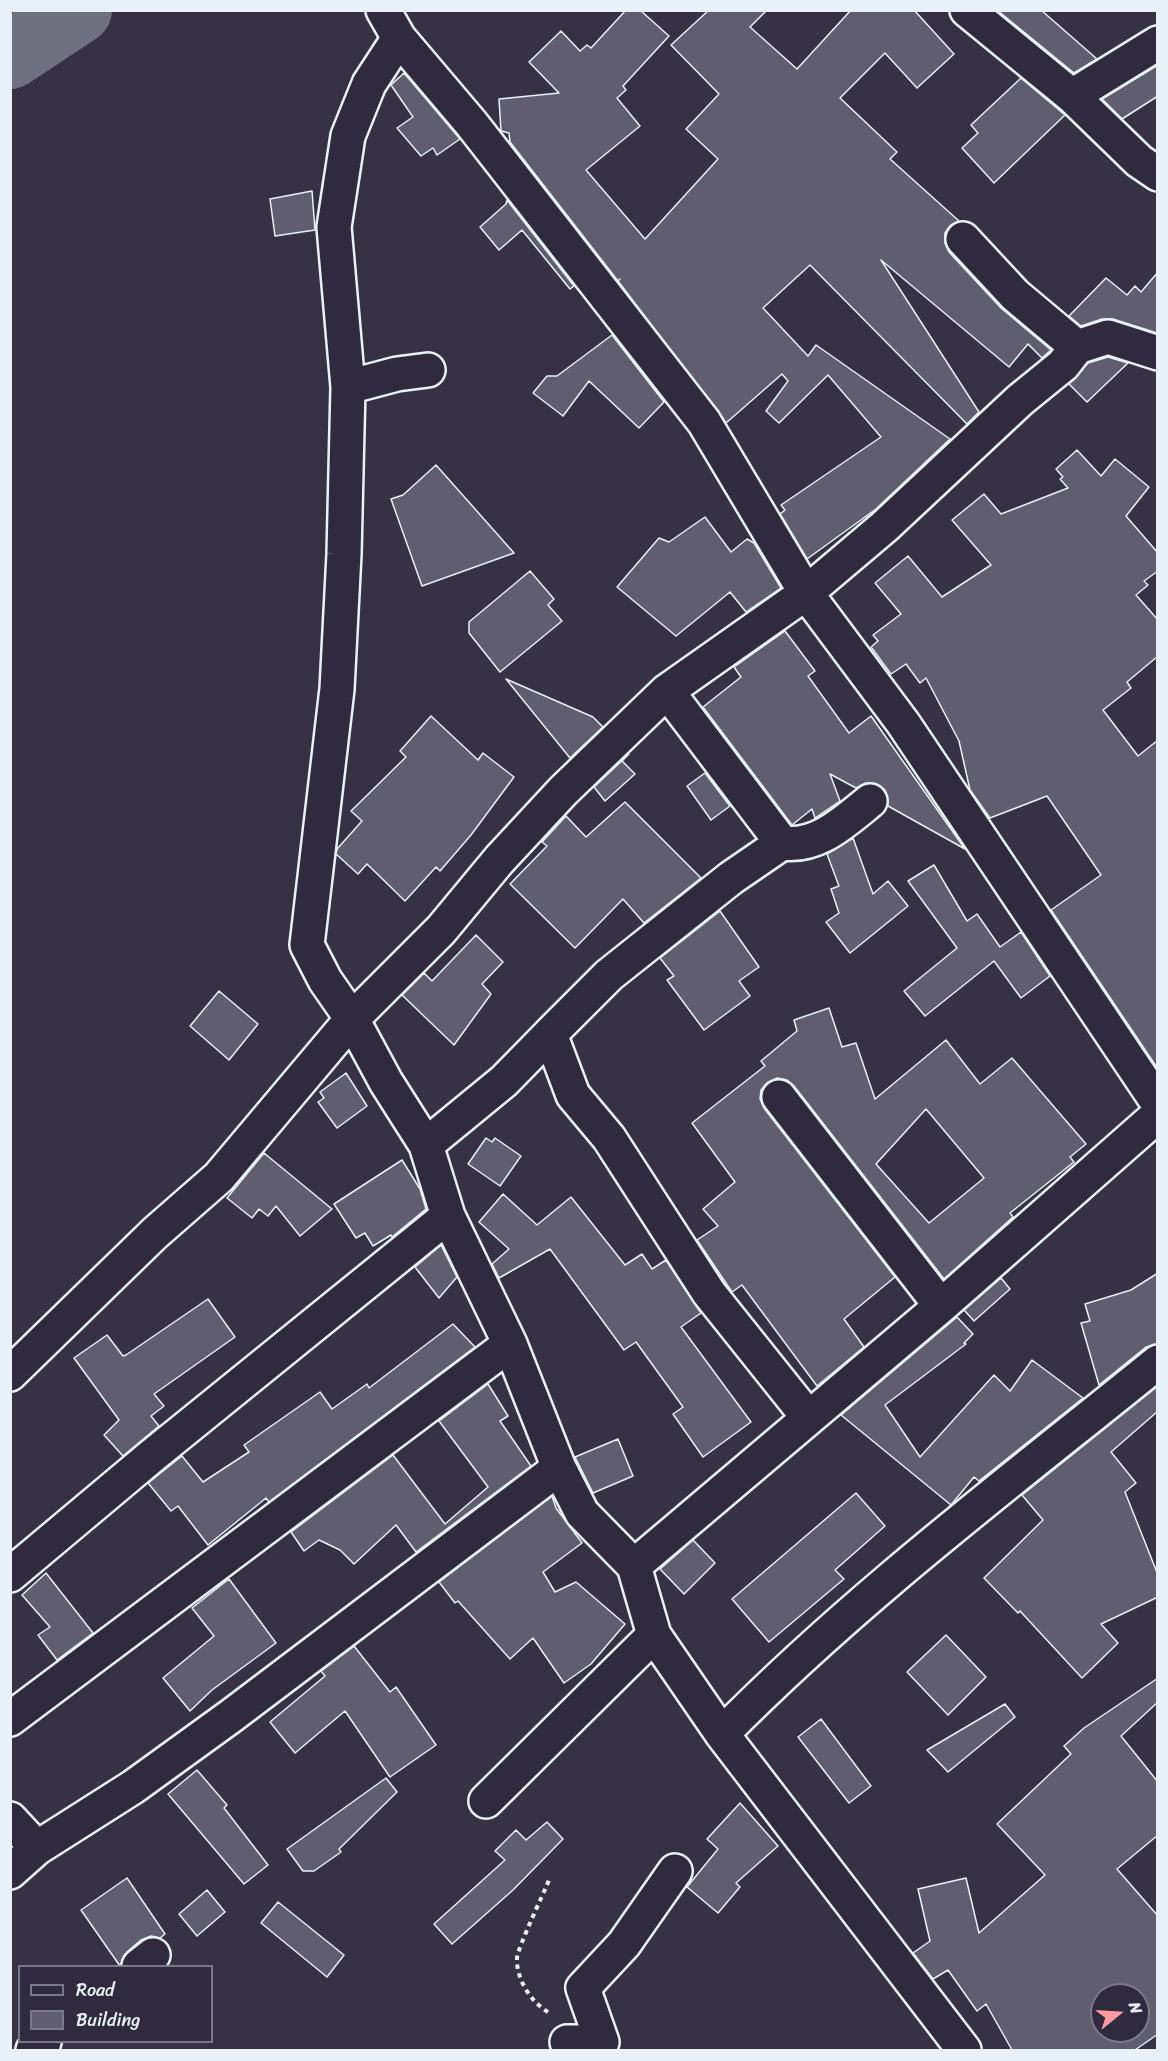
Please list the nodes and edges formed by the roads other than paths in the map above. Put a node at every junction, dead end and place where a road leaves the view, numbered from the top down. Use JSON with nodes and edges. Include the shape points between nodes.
{"nodes":[{"id":1,"x":967,"y":10,"type":"edge"},
{"id":2,"x":391,"y":24,"type":"edge"},
{"id":3,"x":1158,"y":43,"type":"edge"},
{"id":4,"x":1072,"y":96,"type":"junction"},
{"id":5,"x":1158,"y":174,"type":"edge"},
{"id":6,"x":963,"y":239,"type":"dead end"},
{"id":7,"x":1077,"y":347,"type":"junction"},
{"id":8,"x":1158,"y":353,"type":"edge"},
{"id":9,"x":428,"y":370,"type":"dead end"},
{"id":10,"x":348,"y":387,"type":"junction"},
{"id":11,"x":806,"y":593,"type":"junction"},
{"id":12,"x":667,"y":691,"type":"junction"},
{"id":13,"x":870,"y":801,"type":"dead end"},
{"id":14,"x":783,"y":843,"type":"junction"},
{"id":15,"x":352,"y":1019,"type":"junction"},
{"id":16,"x":550,"y":1034,"type":"junction"},
{"id":17,"x":779,"y":1097,"type":"dead end"},
{"id":18,"x":1158,"y":1103,"type":"edge"},
{"id":19,"x":1158,"y":1115,"type":"edge"},
{"id":20,"x":426,"y":1144,"type":"junction"},
{"id":21,"x":448,"y":1216,"type":"junction"},
{"id":22,"x":941,"y":1306,"type":"junction"},
{"id":23,"x":510,"y":1344,"type":"junction"},
{"id":24,"x":1158,"y":1362,"type":"edge"},
{"id":25,"x":10,"y":1374,"type":"edge"},
{"id":26,"x":808,"y":1417,"type":"junction"},
{"id":27,"x":559,"y":1468,"type":"junction"},
{"id":28,"x":634,"y":1566,"type":"junction"},
{"id":29,"x":10,"y":1575,"type":"edge"},
{"id":30,"x":654,"y":1635,"type":"junction"},
{"id":31,"x":10,"y":1719,"type":"edge"},
{"id":32,"x":722,"y":1734,"type":"junction"},
{"id":33,"x":486,"y":1801,"type":"dead end"},
{"id":34,"x":10,"y":1819,"type":"edge"},
{"id":35,"x":37,"y":1848,"type":"junction"},
{"id":36,"x":675,"y":1871,"type":"dead end"},
{"id":37,"x":10,"y":1872,"type":"edge"},
{"id":38,"x":575,"y":2050,"type":"edge"},
{"id":39,"x":964,"y":2050,"type":"edge"}],
"edges":[{"from":1,"to":4,"type":"street"},
{"from":2,"to":10,"type":"street","via":[[348,136],[339,183],[334,227]]},
{"from":2,"to":11,"type":"street","via":[[704,422]]},
{"from":3,"to":4,"type":"street"},
{"from":4,"to":5,"type":"street","via":[[1139,161]]},
{"from":6,"to":7,"type":"street","via":[[1015,295]]},
{"from":7,"to":8,"type":"street","via":[[1108,337]]},
{"from":7,"to":11,"type":"street","via":[[1063,365]]},
{"from":9,"to":10,"type":"street"},
{"from":10,"to":15,"type":"street","via":[[337,689],[307,945]]},
{"from":11,"to":12,"type":"street"},
{"from":11,"to":18,"type":"street","via":[[903,723]]},
{"from":12,"to":14,"type":"street"},
{"from":12,"to":15,"type":"street","via":[[563,790],[441,930]]},
{"from":13,"to":14,"type":"street","via":[[815,840],[799,845]]},
{"from":14,"to":16,"type":"street","via":[[731,878],[609,975]]},
{"from":15,"to":20,"type":"street"},
{"from":15,"to":25,"type":"street","via":[[219,1177],[155,1233]]},
{"from":16,"to":20,"type":"street","via":[[504,1081]]},
{"from":16,"to":26,"type":"street","via":[[573,1095],[609,1138],[709,1293]]},
{"from":17,"to":22,"type":"street"},
{"from":19,"to":22,"type":"street"},
{"from":20,"to":21,"type":"street"},
{"from":21,"to":23,"type":"street"},
{"from":21,"to":29,"type":"street"},
{"from":22,"to":26,"type":"street"},
{"from":23,"to":27,"type":"street"},
{"from":23,"to":31,"type":"street"},
{"from":24,"to":32,"type":"street","via":[[819,1642]]},
{"from":26,"to":28,"type":"street"},
{"from":27,"to":28,"type":"street","via":[[582,1513]]},
{"from":27,"to":35,"type":"street","via":[[223,1723]]},
{"from":28,"to":30,"type":"street"},
{"from":30,"to":32,"type":"street"},
{"from":30,"to":33,"type":"street"},
{"from":32,"to":39,"type":"street"},
{"from":34,"to":35,"type":"street"},
{"from":35,"to":37,"type":"street"},
{"from":36,"to":38,"type":"street","via":[[624,1944],[583,1988],[602,2042],[567,2042]]}]}
